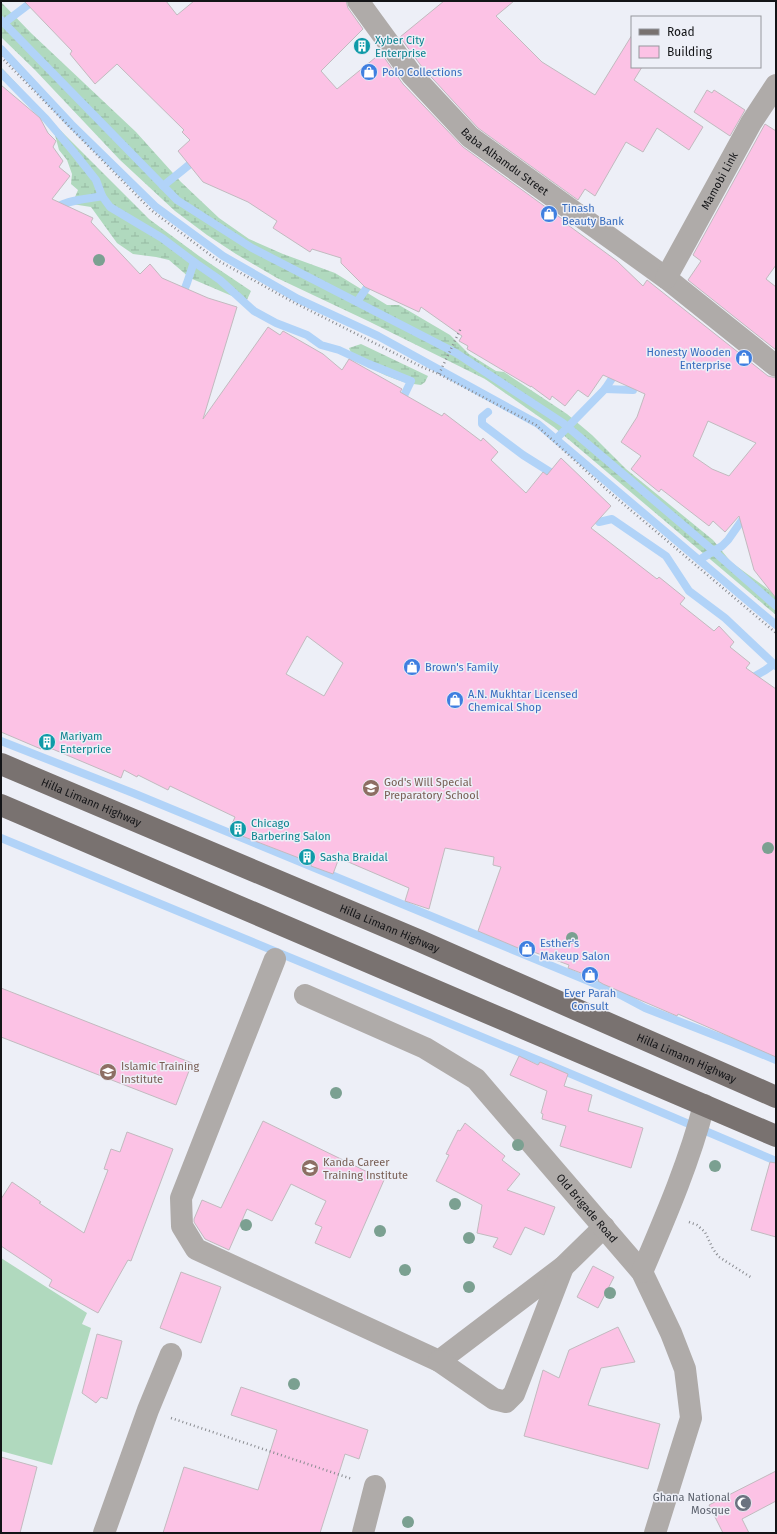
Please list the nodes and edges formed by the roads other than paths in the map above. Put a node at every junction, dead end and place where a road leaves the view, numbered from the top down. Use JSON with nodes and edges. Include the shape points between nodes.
{"nodes":[{"id":1,"x":358,"y":1,"type":"edge"},
{"id":2,"x":776,"y":85,"type":"edge"},
{"id":3,"x":666,"y":278,"type":"junction"},
{"id":4,"x":776,"y":366,"type":"edge"},
{"id":5,"x":1,"y":764,"type":"edge"},
{"id":6,"x":1,"y":805,"type":"edge"},
{"id":7,"x":275,"y":959,"type":"dead end"},
{"id":8,"x":305,"y":995,"type":"dead end"},
{"id":9,"x":776,"y":1097,"type":"edge"},
{"id":10,"x":704,"y":1105,"type":"junction"},
{"id":11,"x":776,"y":1136,"type":"edge"},
{"id":12,"x":604,"y":1227,"type":"junction"},
{"id":13,"x":563,"y":1266,"type":"junction"},
{"id":14,"x":642,"y":1272,"type":"junction"},
{"id":15,"x":171,"y":1354,"type":"dead end"},
{"id":16,"x":439,"y":1361,"type":"junction"},
{"id":17,"x":375,"y":1486,"type":"road end"},
{"id":18,"x":104,"y":1533,"type":"edge"},
{"id":19,"x":363,"y":1533,"type":"edge"},
{"id":20,"x":655,"y":1533,"type":"edge"}],
"edges":[{"from":1,"to":3,"type":"street","name":"Baba Alhamdu Street","via":[[412,75],[470,137]]},
{"from":2,"to":3,"type":"street","name":"Mamobi Link","via":[[751,123]]},
{"from":3,"to":4,"type":"street","name":"Baba Alhamdu Street"},
{"from":5,"to":9,"type":"main road","name":"Hilla Limann Highway","via":[[420,940]]},
{"from":6,"to":10,"type":"main road"},
{"from":7,"to":16,"type":"street","via":[[181,1198],[182,1226],[196,1249]]},
{"from":8,"to":12,"type":"street","name":"Old Brigade Road","via":[[425,1048],[476,1079]]},
{"from":10,"to":11,"type":"main road"},
{"from":10,"to":14,"type":"street","via":[[666,1215]]},
{"from":12,"to":13,"type":"street"},
{"from":12,"to":14,"type":"street","name":"Old Brigade Road"},
{"from":13,"to":16,"type":"street"},
{"from":13,"to":16,"type":"street","via":[[514,1394],[506,1402],[494,1399]]},
{"from":14,"to":20,"type":"street","name":"Old Brigade Road","via":[[685,1369],[691,1418]]},
{"from":15,"to":18,"type":"street"},
{"from":17,"to":19,"type":"street"}]}
